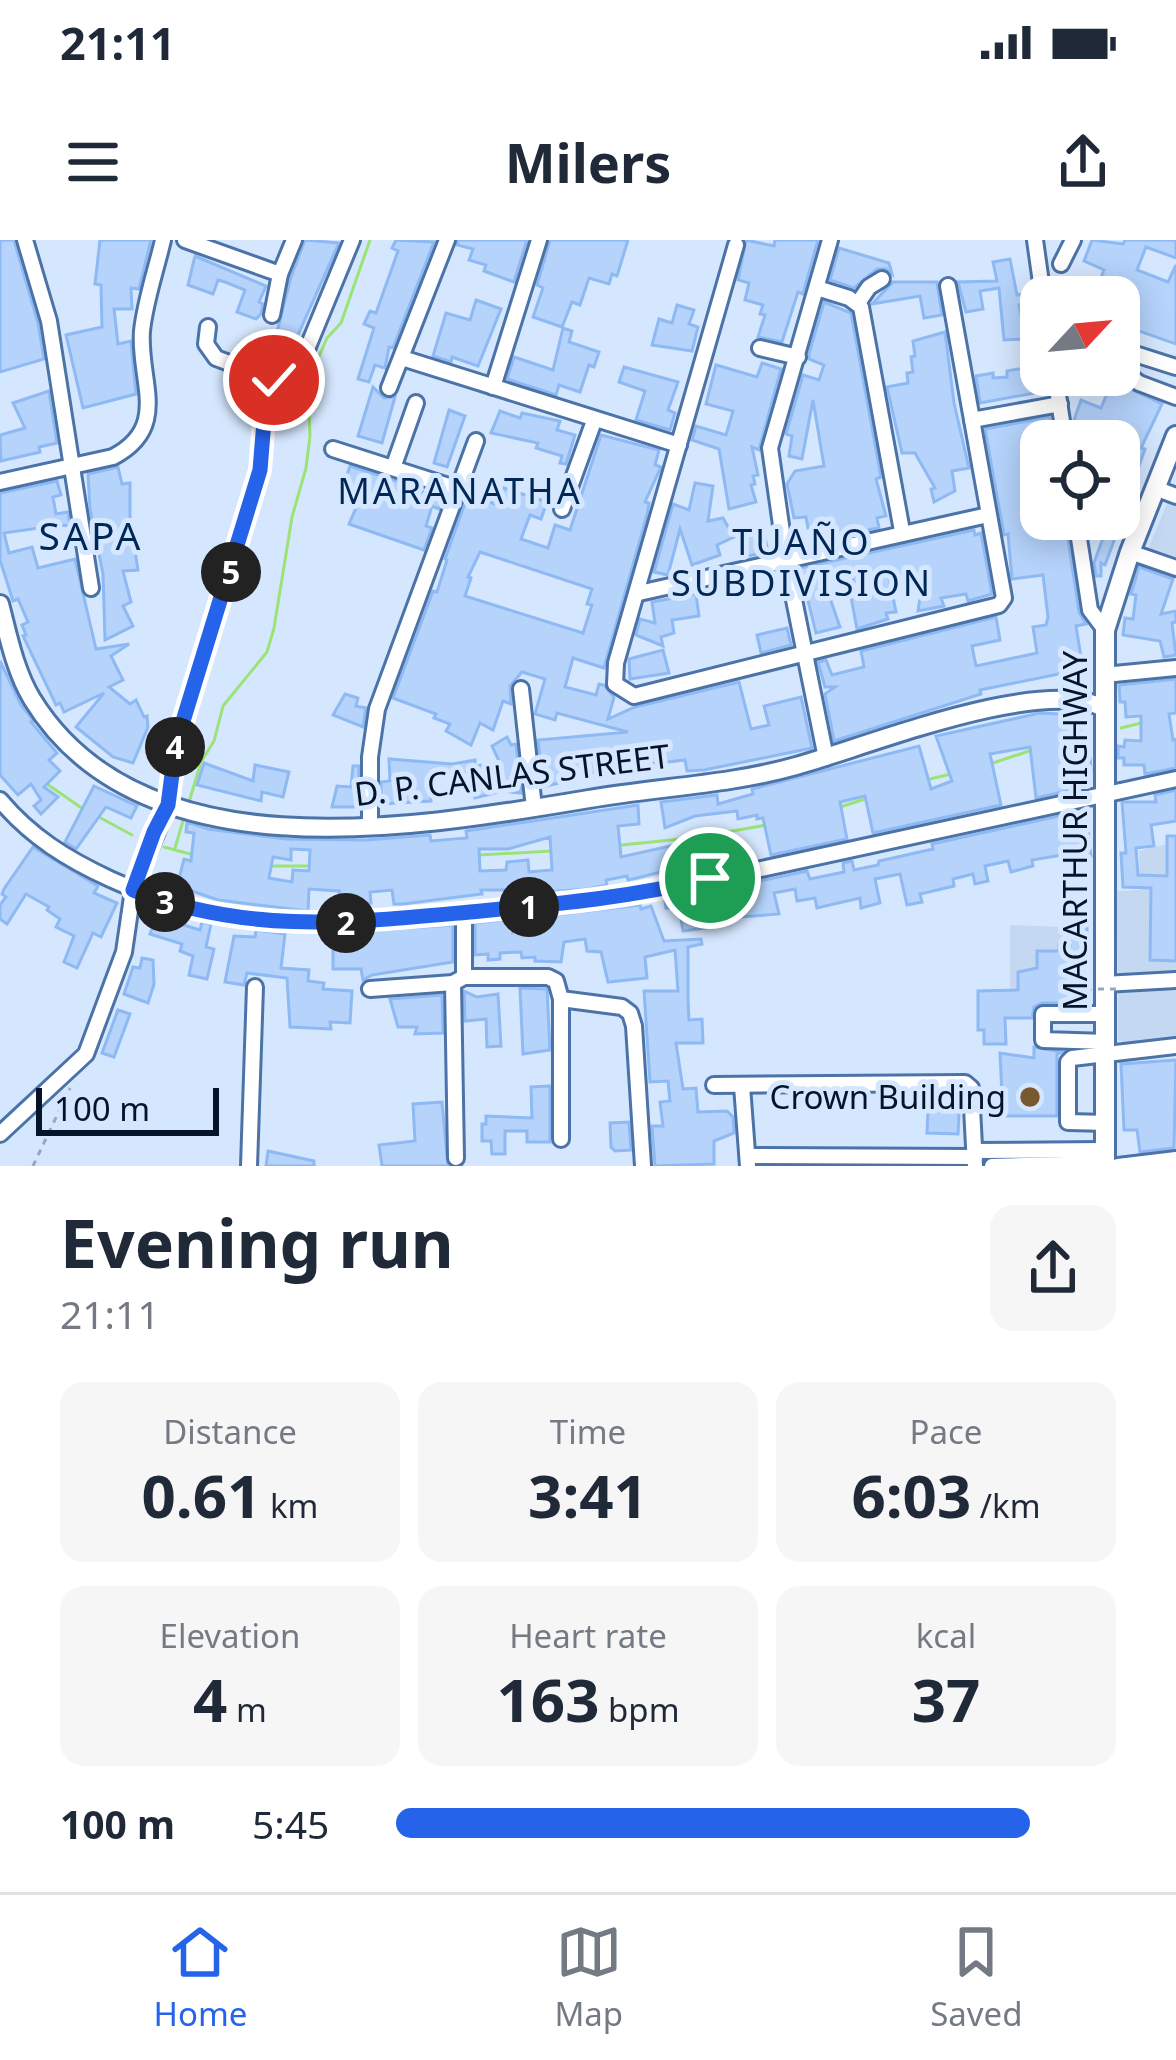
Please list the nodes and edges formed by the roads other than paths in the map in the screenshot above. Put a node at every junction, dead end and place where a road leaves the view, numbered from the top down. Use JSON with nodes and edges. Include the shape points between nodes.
{"nodes":[{"id":1,"x":25,"y":240,"type":"edge"},
{"id":2,"x":164,"y":240,"type":"edge"},
{"id":3,"x":184,"y":240,"type":"edge"},
{"id":4,"x":294,"y":240,"type":"edge"},
{"id":5,"x":352,"y":240,"type":"edge"},
{"id":6,"x":446,"y":240,"type":"edge"},
{"id":7,"x":539,"y":240,"type":"edge"},
{"id":8,"x":830,"y":240,"type":"edge"},
{"id":9,"x":1035,"y":240,"type":"edge"},
{"id":10,"x":1072,"y":240,"type":"edge"},
{"id":11,"x":736,"y":244,"type":"dead end"},
{"id":12,"x":1061,"y":264,"type":"dead end"},
{"id":13,"x":280,"y":274,"type":"junction"},
{"id":14,"x":1040,"y":276,"type":"edge"},
{"id":15,"x":882,"y":279,"type":"dead end"},
{"id":16,"x":948,"y":286,"type":"dead end"},
{"id":17,"x":817,"y":288,"type":"junction"},
{"id":18,"x":858,"y":303,"type":"junction"},
{"id":19,"x":272,"y":315,"type":"dead end"},
{"id":20,"x":208,"y":327,"type":"dead end"},
{"id":21,"x":760,"y":348,"type":"dead end"},
{"id":22,"x":798,"y":357,"type":"junction"},
{"id":23,"x":402,"y":358,"type":"junction"},
{"id":24,"x":1176,"y":367,"type":"edge"},
{"id":25,"x":274,"y":380,"type":"junction"},
{"id":26,"x":494,"y":387,"type":"junction"},
{"id":27,"x":388,"y":388,"type":"dead end"},
{"id":28,"x":1059,"y":396,"type":"edge"},
{"id":29,"x":1176,"y":397,"type":"edge"},
{"id":30,"x":416,"y":404,"type":"dead end"},
{"id":31,"x":1060,"y":404,"type":"junction"},
{"id":32,"x":972,"y":420,"type":"junction"},
{"id":33,"x":1062,"y":420,"type":"edge"},
{"id":34,"x":594,"y":422,"type":"junction"},
{"id":35,"x":1176,"y":436,"type":"edge"},
{"id":36,"x":476,"y":441,"type":"dead end"},
{"id":37,"x":679,"y":445,"type":"junction"},
{"id":38,"x":333,"y":448,"type":"dead end"},
{"id":39,"x":73,"y":466,"type":"junction"},
{"id":40,"x":393,"y":468,"type":"junction"},
{"id":41,"x":0,"y":482,"type":"edge"},
{"id":42,"x":1155,"y":488,"type":"junction"},
{"id":43,"x":461,"y":490,"type":"junction"},
{"id":44,"x":1176,"y":496,"type":"edge"},
{"id":45,"x":562,"y":509,"type":"dead end"},
{"id":46,"x":988,"y":515,"type":"junction"},
{"id":47,"x":902,"y":532,"type":"junction"},
{"id":48,"x":1079,"y":540,"type":"edge"},
{"id":49,"x":1130,"y":552,"type":"junction"},
{"id":50,"x":786,"y":560,"type":"junction"},
{"id":51,"x":1176,"y":568,"type":"edge"},
{"id":52,"x":91,"y":588,"type":"dead end"},
{"id":53,"x":639,"y":593,"type":"junction"},
{"id":54,"x":0,"y":604,"type":"edge"},
{"id":55,"x":1105,"y":630,"type":"junction"},
{"id":56,"x":805,"y":652,"type":"junction"},
{"id":57,"x":1176,"y":668,"type":"edge"},
{"id":58,"x":1104,"y":677,"type":"junction"},
{"id":59,"x":521,"y":689,"type":"dead end"},
{"id":60,"x":1060,"y":697,"type":"junction"},
{"id":61,"x":1104,"y":708,"type":"junction"},
{"id":62,"x":826,"y":758,"type":"junction"},
{"id":63,"x":1176,"y":779,"type":"edge"},
{"id":64,"x":1104,"y":795,"type":"junction"},
{"id":65,"x":0,"y":800,"type":"edge"},
{"id":66,"x":168,"y":805,"type":"junction"},
{"id":67,"x":534,"y":808,"type":"junction"},
{"id":68,"x":370,"y":826,"type":"junction"},
{"id":69,"x":133,"y":890,"type":"junction"},
{"id":70,"x":464,"y":913,"type":"junction"},
{"id":71,"x":459,"y":980,"type":"junction"},
{"id":72,"x":1176,"y":980,"type":"edge"},
{"id":73,"x":1099,"y":986,"type":"junction"},
{"id":74,"x":255,"y":987,"type":"dead end"},
{"id":75,"x":370,"y":988,"type":"dead end"},
{"id":76,"x":561,"y":999,"type":"junction"},
{"id":77,"x":1106,"y":1014,"type":"junction"},
{"id":78,"x":1176,"y":1046,"type":"edge"},
{"id":79,"x":1107,"y":1048,"type":"junction"},
{"id":80,"x":714,"y":1085,"type":"dead end"},
{"id":81,"x":742,"y":1086,"type":"junction"},
{"id":82,"x":1068,"y":1122,"type":"junction"},
{"id":83,"x":1107,"y":1123,"type":"junction"},
{"id":84,"x":0,"y":1134,"type":"edge"},
{"id":85,"x":561,"y":1139,"type":"dead end"},
{"id":86,"x":1067,"y":1157,"type":"edge"},
{"id":87,"x":456,"y":1158,"type":"dead end"},
{"id":88,"x":975,"y":1158,"type":"edge"},
{"id":89,"x":1176,"y":1159,"type":"edge"},
{"id":90,"x":748,"y":1161,"type":"edge"},
{"id":91,"x":1109,"y":1161,"type":"edge"},
{"id":92,"x":249,"y":1166,"type":"edge"},
{"id":93,"x":643,"y":1166,"type":"edge"},
{"id":94,"x":992,"y":1166,"type":"edge"}],
"edges":[{"from":1,"to":39,"type":"street","via":[[49,321]]},
{"from":2,"to":39,"type":"street","via":[[142,327],[149,393],[143,427],[130,448]]},
{"from":3,"to":13,"type":"street"},
{"from":4,"to":13,"type":"street"},
{"from":5,"to":25,"type":"street","via":[[307,349]]},
{"from":6,"to":23,"type":"street"},
{"from":7,"to":26,"type":"street"},
{"from":8,"to":17,"type":"street"},
{"from":9,"to":14,"type":"street"},
{"from":10,"to":12,"type":"street"},
{"from":11,"to":37,"type":"street"},
{"from":13,"to":19,"type":"street"},
{"from":15,"to":18,"type":"street"},
{"from":16,"to":32,"type":"street"},
{"from":17,"to":18,"type":"street"},
{"from":17,"to":22,"type":"street"},
{"from":18,"to":47,"type":"street"},
{"from":20,"to":25,"type":"street","via":[[206,344],[216,358]]},
{"from":21,"to":22,"type":"street"},
{"from":22,"to":50,"type":"street","via":[[770,448]]},
{"from":23,"to":26,"type":"street"},
{"from":23,"to":27,"type":"street"},
{"from":24,"to":29,"type":"street","via":[[1135,354],[1124,371]]},
{"from":25,"to":66,"type":"street","via":[[260,470],[176,744]]},
{"from":26,"to":34,"type":"street"},
{"from":28,"to":31,"type":"street"},
{"from":30,"to":40,"type":"street"},
{"from":31,"to":32,"type":"street"},
{"from":31,"to":33,"type":"street"},
{"from":32,"to":46,"type":"street"},
{"from":34,"to":37,"type":"street"},
{"from":34,"to":45,"type":"street"},
{"from":35,"to":42,"type":"highway","name":"MACARTHUR HIGHWAY"},
{"from":36,"to":43,"type":"street"},
{"from":37,"to":53,"type":"street"},
{"from":38,"to":40,"type":"street"},
{"from":39,"to":41,"type":"street"},
{"from":39,"to":52,"type":"street"},
{"from":40,"to":43,"type":"street"},
{"from":42,"to":44,"type":"street"},
{"from":42,"to":49,"type":"highway","name":"MACARTHUR HIGHWAY"},
{"from":43,"to":68,"type":"street","via":[[377,709]]},
{"from":46,"to":47,"type":"street"},
{"from":46,"to":56,"type":"street","via":[[999,605]]},
{"from":47,"to":50,"type":"street"},
{"from":48,"to":55,"type":"street","via":[[1090,610]]},
{"from":49,"to":51,"type":"street"},
{"from":49,"to":55,"type":"highway","name":"MACARTHUR HIGHWAY"},
{"from":50,"to":53,"type":"street"},
{"from":50,"to":56,"type":"street"},
{"from":53,"to":56,"type":"street","via":[[613,677],[622,692],[673,688]]},
{"from":54,"to":66,"type":"main road","name":"D. P. CANLAS STREET","via":[[22,681],[52,727],[88,764]]},
{"from":55,"to":58,"type":"highway","name":"MACARTHUR HIGHWAY"},
{"from":56,"to":62,"type":"street"},
{"from":57,"to":58,"type":"street"},
{"from":58,"to":60,"type":"main road","name":"D. P. CANLAS STREET"},
{"from":58,"to":61,"type":"highway","name":"MACARTHUR HIGHWAY"},
{"from":59,"to":67,"type":"street"},
{"from":60,"to":61,"type":"main road","name":"D. P. CANLAS STREET"},
{"from":60,"to":62,"type":"main road","name":"D. P. CANLAS STREET"},
{"from":61,"to":64,"type":"highway","name":"MACARTHUR HIGHWAY"},
{"from":62,"to":67,"type":"main road","name":"D. P. CANLAS STREET"},
{"from":63,"to":64,"type":"street"},
{"from":64,"to":70,"type":"street","via":[[669,889]]},
{"from":64,"to":73,"type":"highway","name":"MACARTHUR HIGHWAY"},
{"from":65,"to":69,"type":"street","via":[[67,859]]},
{"from":66,"to":68,"type":"main road","name":"D. P. CANLAS STREET","via":[[230,821]]},
{"from":66,"to":69,"type":"street"},
{"from":67,"to":68,"type":"main road","name":"D. P. CANLAS STREET"},
{"from":69,"to":70,"type":"street","via":[[183,909],[303,923]]},
{"from":69,"to":84,"type":"street","via":[[124,952],[86,1054]]},
{"from":70,"to":71,"type":"street"},
{"from":71,"to":75,"type":"street"},
{"from":71,"to":76,"type":"street","via":[[548,977]]},
{"from":71,"to":87,"type":"street"},
{"from":72,"to":73,"type":"street"},
{"from":73,"to":77,"type":"highway","name":"MACARTHUR HIGHWAY"},
{"from":74,"to":92,"type":"street"},
{"from":76,"to":85,"type":"street"},
{"from":76,"to":93,"type":"street","via":[[630,1013]]},
{"from":77,"to":79,"type":"highway","name":"MACARTHUR HIGHWAY"},
{"from":77,"to":79,"type":"street","via":[[1043,1014],[1042,1040]]},
{"from":78,"to":79,"type":"street"},
{"from":79,"to":82,"type":"street","via":[[1068,1062]]},
{"from":79,"to":83,"type":"highway","name":"MACARTHUR HIGHWAY"},
{"from":80,"to":81,"type":"street"},
{"from":81,"to":88,"type":"street","via":[[965,1082]]},
{"from":81,"to":90,"type":"street"},
{"from":82,"to":83,"type":"street"},
{"from":82,"to":86,"type":"street"},
{"from":83,"to":91,"type":"highway","name":"MACARTHUR HIGHWAY"},
{"from":86,"to":88,"type":"street"},
{"from":86,"to":91,"type":"street"},
{"from":86,"to":94,"type":"street"},
{"from":88,"to":90,"type":"street"},
{"from":89,"to":91,"type":"street"}]}
